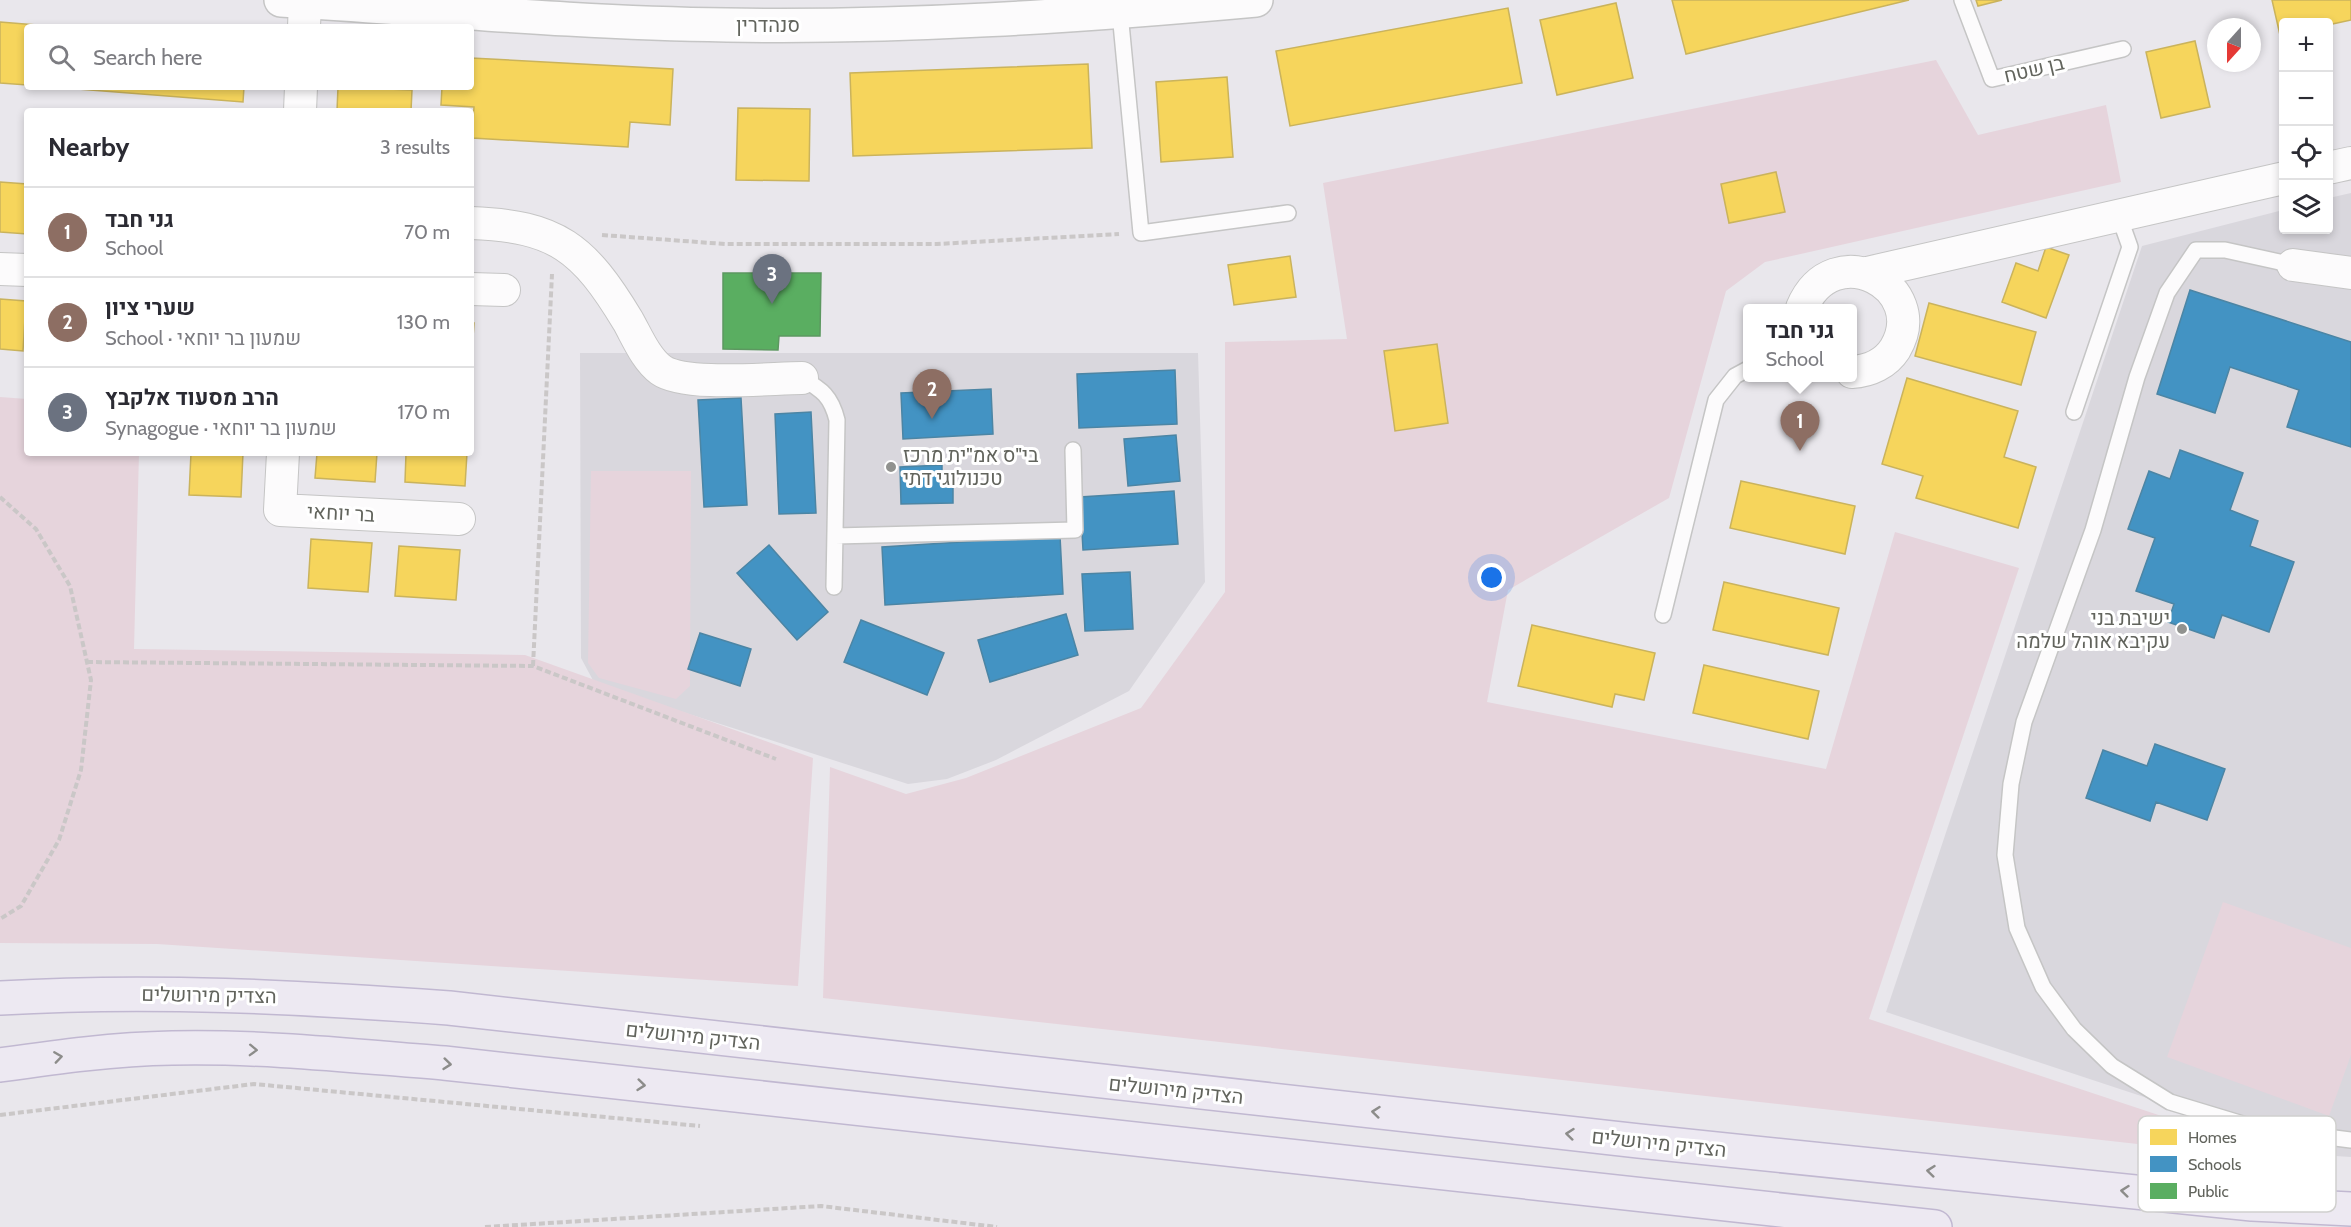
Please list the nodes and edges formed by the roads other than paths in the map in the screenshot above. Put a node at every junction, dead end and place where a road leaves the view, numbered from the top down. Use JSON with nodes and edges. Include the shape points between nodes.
{"nodes":[{"id":1,"x":1256,"y":0,"type":"edge"},
{"id":2,"x":1962,"y":0,"type":"edge"},
{"id":3,"x":297,"y":9,"type":"edge"},
{"id":4,"x":545,"y":9,"type":"edge"},
{"id":5,"x":1120,"y":13,"type":"junction"},
{"id":6,"x":2123,"y":49,"type":"dead end"},
{"id":7,"x":301,"y":90,"type":"edge"},
{"id":8,"x":300,"y":108,"type":"edge"},
{"id":9,"x":2351,"y":163,"type":"edge"},
{"id":10,"x":2333,"y":167,"type":"edge"},
{"id":11,"x":2279,"y":179,"type":"edge"},
{"id":12,"x":1288,"y":213,"type":"dead end"},
{"id":13,"x":2119,"y":216,"type":"junction"},
{"id":14,"x":474,"y":223,"type":"edge"},
{"id":15,"x":2293,"y":266,"type":"joint"},
{"id":16,"x":0,"y":269,"type":"edge"},
{"id":17,"x":24,"y":270,"type":"edge"},
{"id":18,"x":1867,"y":273,"type":"junction"},
{"id":19,"x":2351,"y":273,"type":"edge"},
{"id":20,"x":474,"y":288,"type":"edge"},
{"id":21,"x":504,"y":290,"type":"dead end"},
{"id":22,"x":1804,"y":304,"type":"edge"},
{"id":23,"x":1857,"y":371,"type":"edge"},
{"id":24,"x":1743,"y":372,"type":"edge"},
{"id":25,"x":802,"y":378,"type":"joint"},
{"id":26,"x":2074,"y":412,"type":"dead end"},
{"id":27,"x":1073,"y":450,"type":"dead end"},
{"id":28,"x":283,"y":456,"type":"edge"},
{"id":29,"x":459,"y":519,"type":"dead end"},
{"id":30,"x":835,"y":536,"type":"junction"},
{"id":31,"x":834,"y":587,"type":"dead end"},
{"id":32,"x":1663,"y":615,"type":"dead end"},
{"id":33,"x":0,"y":998,"type":"edge"},
{"id":34,"x":0,"y":1065,"type":"edge"},
{"id":35,"x":2216,"y":1116,"type":"edge"},
{"id":36,"x":2336,"y":1138,"type":"edge"},
{"id":37,"x":2351,"y":1140,"type":"edge"},
{"id":38,"x":2138,"y":1192,"type":"edge"},
{"id":39,"x":2336,"y":1208,"type":"edge"},
{"id":40,"x":2351,"y":1209,"type":"edge"},
{"id":41,"x":1935,"y":1227,"type":"edge"}],
"edges":[{"from":1,"to":5,"type":"street","name":"סנהדרין"},
{"from":2,"to":6,"type":"lane","name":"בן שטח","via":[[1992,78]]},
{"from":3,"to":4,"type":"street","name":"סנהדרין"},
{"from":4,"to":5,"type":"street","name":"סנהדרין","via":[[725,25],[886,25]]},
{"from":5,"to":12,"type":"lane","via":[[1141,233]]},
{"from":7,"to":8,"type":"street"},
{"from":9,"to":10,"type":"street"},
{"from":11,"to":13,"type":"street"},
{"from":13,"to":18,"type":"street"},
{"from":13,"to":26,"type":"lane","via":[[2130,247]]},
{"from":14,"to":25,"type":"street","via":[[507,224],[554,238],[573,250],[608,288],[648,356],[662,370],[693,380]]},
{"from":15,"to":19,"type":"street"},
{"from":15,"to":35,"type":"lane","via":[[2225,249],[2196,250],[2167,293],[2137,377],[2093,530],[2024,722],[2011,784],[2006,855],[2017,928],[2043,987],[2074,1029],[2112,1066],[2170,1102]]},
{"from":16,"to":17,"type":"street"},
{"from":18,"to":22,"type":"street","via":[[1833,274],[1819,282]]},
{"from":18,"to":23,"type":"street","via":[[1894,293],[1903,325],[1890,356],[1877,366]]},
{"from":20,"to":21,"type":"street"},
{"from":24,"to":32,"type":"lane","via":[[1716,400]]},
{"from":25,"to":30,"type":"lane","via":[[826,392],[837,420]]},
{"from":27,"to":30,"type":"lane","via":[[1075,530]]},
{"from":28,"to":29,"type":"street","name":"בר יוחאי","via":[[280,510]]},
{"from":30,"to":31,"type":"lane"},
{"from":38,"to":33,"type":"main road","name":"הצדיק מירושלים","one_way":true,"via":[[1639,1141],[449,1008],[296,996],[171,992]]},
{"from":34,"to":41,"type":"main road","one_way":true,"via":[[76,1054],[171,1048],[293,1051],[432,1062]]},
{"from":36,"to":37,"type":"lane"},
{"from":40,"to":39,"type":"main road","name":"הצדיק מירושלים","one_way":true}]}
